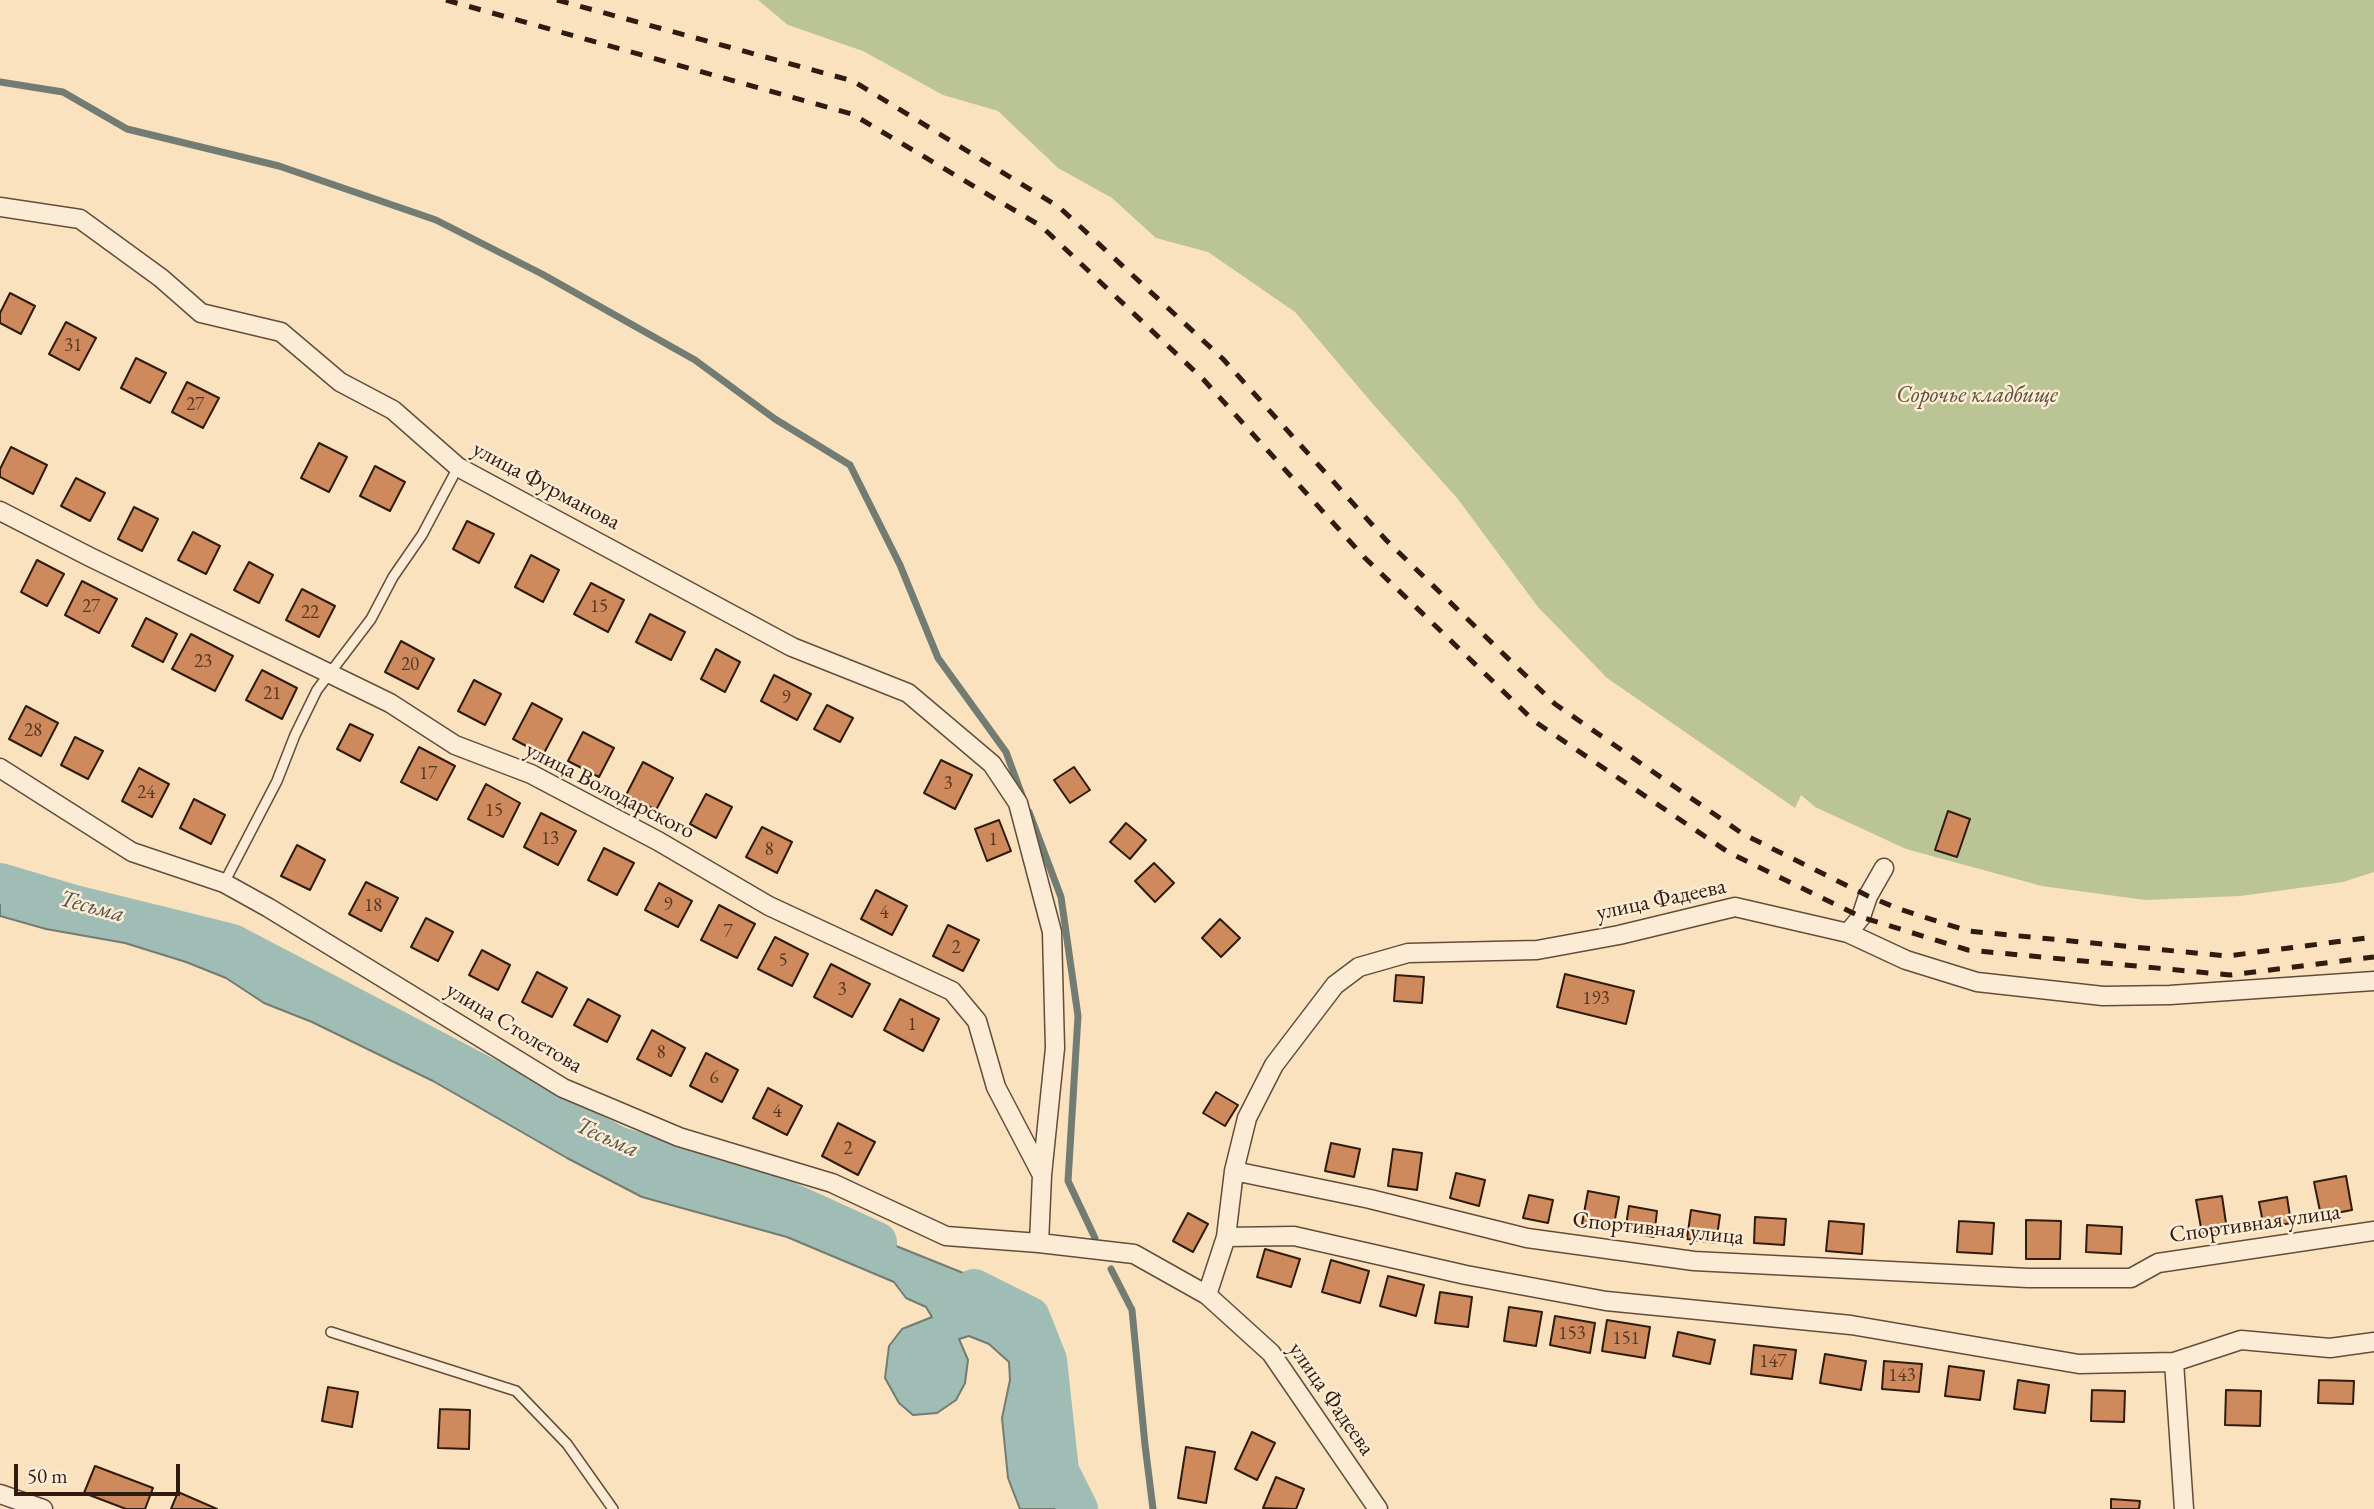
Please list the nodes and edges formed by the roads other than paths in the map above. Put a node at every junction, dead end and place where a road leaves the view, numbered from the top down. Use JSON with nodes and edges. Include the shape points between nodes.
{"nodes":[{"id":1,"x":0,"y":207,"type":"edge"},
{"id":2,"x":458,"y":467,"type":"junction"},
{"id":3,"x":0,"y":511,"type":"edge"},
{"id":4,"x":329,"y":674,"type":"junction"},
{"id":5,"x":0,"y":768,"type":"edge"},
{"id":6,"x":1884,"y":868,"type":"dead end"},
{"id":7,"x":224,"y":883,"type":"junction"},
{"id":8,"x":1849,"y":933,"type":"junction"},
{"id":9,"x":2374,"y":981,"type":"edge"},
{"id":10,"x":1234,"y":1171,"type":"junction"},
{"id":11,"x":1042,"y":1175,"type":"junction"},
{"id":12,"x":2374,"y":1231,"type":"edge"},
{"id":13,"x":1226,"y":1237,"type":"junction"},
{"id":14,"x":1040,"y":1242,"type":"junction"},
{"id":15,"x":1207,"y":1295,"type":"junction"},
{"id":16,"x":331,"y":1332,"type":"dead end"},
{"id":17,"x":2374,"y":1342,"type":"edge"},
{"id":18,"x":2174,"y":1362,"type":"junction"},
{"id":19,"x":0,"y":1494,"type":"edge"},
{"id":20,"x":43,"y":1509,"type":"edge"},
{"id":21,"x":613,"y":1509,"type":"edge"},
{"id":22,"x":1378,"y":1509,"type":"edge"},
{"id":23,"x":2183,"y":1509,"type":"edge"}],
"edges":[{"from":1,"to":2,"type":"street","name":"улица Фурманова","via":[[80,219],[201,313],[281,332],[340,382],[393,410]]},
{"from":2,"to":4,"type":"lane","via":[[371,619]]},
{"from":2,"to":11,"type":"street","name":"улица Фурманова","via":[[792,647],[908,693],[992,764],[1018,803],[1052,932],[1055,1048]]},
{"from":3,"to":4,"type":"street","name":"улица Володарского"},
{"from":4,"to":7,"type":"lane","via":[[317,690]]},
{"from":4,"to":11,"type":"street","name":"улица Володарского","via":[[390,703],[456,744],[531,774],[769,906],[952,991],[977,1021],[996,1087]]},
{"from":5,"to":7,"type":"street","name":"улица Столетова","via":[[132,852]]},
{"from":6,"to":8,"type":"street"},
{"from":7,"to":14,"type":"street","name":"улица Столетова","via":[[563,1088],[679,1137],[832,1183],[946,1236]]},
{"from":8,"to":9,"type":"street","name":"улица Фадеева","via":[[1906,960],[1977,982],[2103,996]]},
{"from":8,"to":10,"type":"street","name":"улица Фадеева","via":[[1735,907],[1537,950],[1408,953],[1359,967],[1335,985],[1274,1065],[1247,1118]]},
{"from":10,"to":12,"type":"street","name":"Спортивная улица","via":[[1527,1238],[1694,1261],[2028,1278],[2131,1278],[2158,1262]]},
{"from":10,"to":13,"type":"street"},
{"from":11,"to":14,"type":"street","name":"улица Володарского"},
{"from":13,"to":15,"type":"street"},
{"from":13,"to":18,"type":"street","via":[[1294,1236],[1606,1301],[1852,1325],[2079,1364]]},
{"from":14,"to":15,"type":"street","name":"улица Столетова","via":[[1134,1254]]},
{"from":15,"to":22,"type":"street","name":"улица Фадеева","via":[[1271,1353]]},
{"from":16,"to":21,"type":"lane","via":[[516,1391],[567,1444]]},
{"from":17,"to":18,"type":"street","via":[[2330,1348],[2241,1340]]},
{"from":18,"to":23,"type":"street"},
{"from":19,"to":20,"type":"street"}]}
